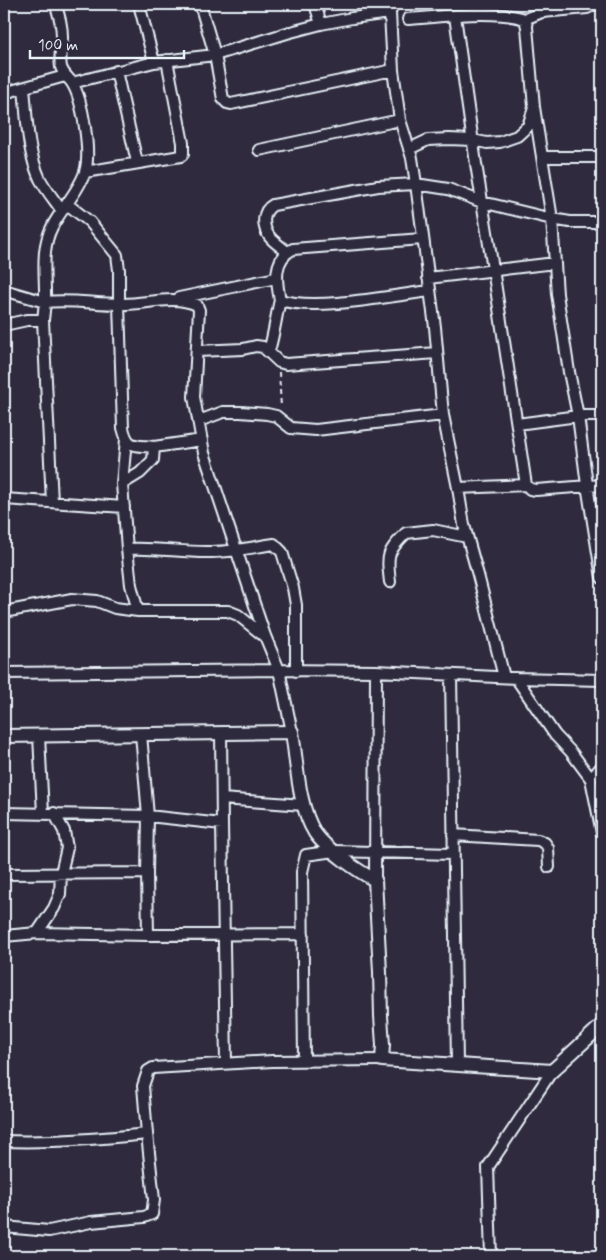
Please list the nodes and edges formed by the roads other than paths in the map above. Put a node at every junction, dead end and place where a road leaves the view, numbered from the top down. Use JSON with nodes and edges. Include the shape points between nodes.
{"nodes":[{"id":1,"x":55,"y":4,"type":"edge"},
{"id":2,"x":139,"y":4,"type":"edge"},
{"id":3,"x":200,"y":4,"type":"edge"},
{"id":4,"x":315,"y":4,"type":"edge"},
{"id":5,"x":595,"y":4,"type":"edge"},
{"id":6,"x":542,"y":8,"type":"edge"},
{"id":7,"x":391,"y":9,"type":"edge"},
{"id":8,"x":455,"y":16,"type":"junction"},
{"id":9,"x":408,"y":19,"type":"dead end"},
{"id":10,"x":525,"y":19,"type":"junction"},
{"id":11,"x":321,"y":24,"type":"junction"},
{"id":12,"x":215,"y":55,"type":"junction"},
{"id":13,"x":167,"y":60,"type":"junction"},
{"id":14,"x":154,"y":62,"type":"junction"},
{"id":15,"x":393,"y":70,"type":"junction"},
{"id":16,"x":116,"y":71,"type":"junction"},
{"id":17,"x":68,"y":79,"type":"junction"},
{"id":18,"x":24,"y":88,"type":"junction"},
{"id":19,"x":4,"y":93,"type":"edge"},
{"id":20,"x":534,"y":107,"type":"junction"},
{"id":21,"x":400,"y":120,"type":"junction"},
{"id":22,"x":472,"y":140,"type":"junction"},
{"id":23,"x":409,"y":149,"type":"junction"},
{"id":24,"x":259,"y":150,"type":"dead end"},
{"id":25,"x":543,"y":156,"type":"junction"},
{"id":26,"x":602,"y":157,"type":"edge"},
{"id":27,"x":136,"y":162,"type":"junction"},
{"id":28,"x":85,"y":172,"type":"junction"},
{"id":29,"x":416,"y":184,"type":"junction"},
{"id":30,"x":482,"y":202,"type":"junction"},
{"id":31,"x":64,"y":207,"type":"junction"},
{"id":32,"x":552,"y":219,"type":"junction"},
{"id":33,"x":602,"y":222,"type":"edge"},
{"id":34,"x":422,"y":239,"type":"junction"},
{"id":35,"x":287,"y":252,"type":"junction"},
{"id":36,"x":555,"y":262,"type":"junction"},
{"id":37,"x":493,"y":269,"type":"junction"},
{"id":38,"x":276,"y":278,"type":"junction"},
{"id":39,"x":428,"y":278,"type":"junction"},
{"id":40,"x":4,"y":288,"type":"edge"},
{"id":41,"x":430,"y":292,"type":"junction"},
{"id":42,"x":170,"y":300,"type":"junction"},
{"id":43,"x":280,"y":300,"type":"junction"},
{"id":44,"x":45,"y":302,"type":"junction"},
{"id":45,"x":119,"y":304,"type":"junction"},
{"id":46,"x":43,"y":320,"type":"junction"},
{"id":47,"x":4,"y":325,"type":"edge"},
{"id":48,"x":197,"y":351,"type":"junction"},
{"id":49,"x":269,"y":351,"type":"junction"},
{"id":50,"x":437,"y":353,"type":"junction"},
{"id":51,"x":442,"y":415,"type":"junction"},
{"id":52,"x":578,"y":416,"type":"junction"},
{"id":53,"x":602,"y":416,"type":"edge"},
{"id":54,"x":199,"y":421,"type":"junction"},
{"id":55,"x":517,"y":424,"type":"junction"},
{"id":56,"x":126,"y":439,"type":"junction"},
{"id":57,"x":202,"y":440,"type":"junction"},
{"id":58,"x":154,"y":447,"type":"junction"},
{"id":59,"x":122,"y":484,"type":"junction"},
{"id":60,"x":526,"y":485,"type":"junction"},
{"id":61,"x":587,"y":485,"type":"junction"},
{"id":62,"x":602,"y":485,"type":"edge"},
{"id":63,"x":458,"y":488,"type":"junction"},
{"id":64,"x":4,"y":499,"type":"edge"},
{"id":65,"x":52,"y":502,"type":"junction"},
{"id":66,"x":124,"y":507,"type":"junction"},
{"id":67,"x":467,"y":537,"type":"junction"},
{"id":68,"x":127,"y":549,"type":"junction"},
{"id":69,"x":236,"y":549,"type":"junction"},
{"id":70,"x":602,"y":578,"type":"edge"},
{"id":71,"x":390,"y":582,"type":"dead end"},
{"id":72,"x":138,"y":611,"type":"junction"},
{"id":73,"x":4,"y":612,"type":"edge"},
{"id":74,"x":265,"y":636,"type":"junction"},
{"id":75,"x":279,"y":670,"type":"junction"},
{"id":76,"x":296,"y":671,"type":"junction"},
{"id":77,"x":376,"y":671,"type":"junction"},
{"id":78,"x":4,"y":673,"type":"edge"},
{"id":79,"x":451,"y":675,"type":"junction"},
{"id":80,"x":504,"y":677,"type":"junction"},
{"id":81,"x":516,"y":678,"type":"junction"},
{"id":82,"x":602,"y":680,"type":"edge"},
{"id":83,"x":292,"y":732,"type":"junction"},
{"id":84,"x":221,"y":733,"type":"junction"},
{"id":85,"x":141,"y":734,"type":"junction"},
{"id":86,"x":4,"y":736,"type":"edge"},
{"id":87,"x":39,"y":736,"type":"junction"},
{"id":88,"x":602,"y":766,"type":"edge"},
{"id":89,"x":591,"y":779,"type":"junction"},
{"id":90,"x":222,"y":799,"type":"junction"},
{"id":91,"x":304,"y":805,"type":"junction"},
{"id":92,"x":4,"y":813,"type":"edge"},
{"id":93,"x":42,"y":813,"type":"junction"},
{"id":94,"x":54,"y":813,"type":"junction"},
{"id":95,"x":148,"y":816,"type":"junction"},
{"id":96,"x":222,"y":824,"type":"junction"},
{"id":97,"x":602,"y":833,"type":"edge"},
{"id":98,"x":453,"y":834,"type":"junction"},
{"id":99,"x":334,"y":851,"type":"junction"},
{"id":100,"x":376,"y":853,"type":"junction"},
{"id":101,"x":453,"y":854,"type":"junction"},
{"id":102,"x":549,"y":867,"type":"dead end"},
{"id":103,"x":61,"y":873,"type":"junction"},
{"id":104,"x":147,"y":873,"type":"junction"},
{"id":105,"x":4,"y":874,"type":"edge"},
{"id":106,"x":376,"y":880,"type":"junction"},
{"id":107,"x":37,"y":933,"type":"junction"},
{"id":108,"x":223,"y":934,"type":"junction"},
{"id":109,"x":303,"y":934,"type":"junction"},
{"id":110,"x":148,"y":935,"type":"junction"},
{"id":111,"x":4,"y":936,"type":"edge"},
{"id":112,"x":602,"y":1025,"type":"edge"},
{"id":113,"x":304,"y":1060,"type":"junction"},
{"id":114,"x":382,"y":1060,"type":"junction"},
{"id":115,"x":226,"y":1063,"type":"junction"},
{"id":116,"x":457,"y":1064,"type":"junction"},
{"id":117,"x":552,"y":1071,"type":"junction"},
{"id":118,"x":147,"y":1134,"type":"junction"},
{"id":119,"x":4,"y":1141,"type":"edge"},
{"id":120,"x":4,"y":1228,"type":"edge"},
{"id":121,"x":491,"y":1256,"type":"edge"}],
"edges":[{"from":1,"to":17,"type":"street","via":[[62,36],[61,68]]},
{"from":2,"to":14,"type":"street"},
{"from":3,"to":12,"type":"street"},
{"from":4,"to":11,"type":"street"},
{"from":5,"to":6,"type":"street","via":[[587,8]]},
{"from":6,"to":10,"type":"street"},
{"from":7,"to":11,"type":"street"},
{"from":7,"to":15,"type":"street"},
{"from":8,"to":9,"type":"street"},
{"from":8,"to":10,"type":"street","via":[[489,14]]},
{"from":8,"to":22,"type":"street"},
{"from":10,"to":20,"type":"street"},
{"from":11,"to":12,"type":"street"},
{"from":12,"to":13,"type":"street"},
{"from":12,"to":15,"type":"street","via":[[223,99],[231,104]]},
{"from":13,"to":14,"type":"street"},
{"from":13,"to":27,"type":"street","via":[[183,154]]},
{"from":14,"to":16,"type":"street"},
{"from":15,"to":21,"type":"street"},
{"from":16,"to":17,"type":"street"},
{"from":16,"to":27,"type":"street"},
{"from":17,"to":18,"type":"street"},
{"from":17,"to":28,"type":"street","via":[[82,111],[87,150]]},
{"from":18,"to":19,"type":"street"},
{"from":18,"to":31,"type":"street","via":[[28,129],[40,179]]},
{"from":20,"to":22,"type":"street","via":[[528,126],[517,136],[500,142]]},
{"from":20,"to":25,"type":"street"},
{"from":21,"to":23,"type":"street"},
{"from":21,"to":24,"type":"street"},
{"from":22,"to":23,"type":"street","via":[[428,140]]},
{"from":22,"to":30,"type":"street"},
{"from":23,"to":29,"type":"street"},
{"from":25,"to":26,"type":"street"},
{"from":25,"to":32,"type":"street"},
{"from":27,"to":28,"type":"street"},
{"from":28,"to":31,"type":"street"},
{"from":29,"to":30,"type":"street","via":[[448,189]]},
{"from":29,"to":34,"type":"street"},
{"from":29,"to":35,"type":"street","via":[[378,186],[273,205],[264,215],[265,228],[269,238]]},
{"from":30,"to":32,"type":"street"},
{"from":30,"to":37,"type":"street"},
{"from":31,"to":44,"type":"street","via":[[51,229],[46,246]]},
{"from":31,"to":45,"type":"street","via":[[90,222],[117,255]]},
{"from":32,"to":33,"type":"street"},
{"from":32,"to":36,"type":"street"},
{"from":34,"to":35,"type":"street","via":[[300,248]]},
{"from":34,"to":39,"type":"street"},
{"from":35,"to":38,"type":"street"},
{"from":36,"to":37,"type":"street"},
{"from":36,"to":52,"type":"street"},
{"from":37,"to":39,"type":"street"},
{"from":37,"to":55,"type":"street"},
{"from":38,"to":42,"type":"street"},
{"from":38,"to":43,"type":"street"},
{"from":39,"to":41,"type":"street"},
{"from":40,"to":44,"type":"street"},
{"from":41,"to":43,"type":"street","via":[[323,303]]},
{"from":41,"to":50,"type":"street"},
{"from":42,"to":45,"type":"street"},
{"from":42,"to":48,"type":"street","via":[[197,305],[200,310]]},
{"from":43,"to":49,"type":"street"},
{"from":44,"to":45,"type":"street"},
{"from":44,"to":46,"type":"street"},
{"from":45,"to":56,"type":"street"},
{"from":46,"to":47,"type":"street"},
{"from":46,"to":65,"type":"street"},
{"from":48,"to":49,"type":"street","via":[[256,346]]},
{"from":48,"to":54,"type":"street","via":[[194,397]]},
{"from":49,"to":50,"type":"street","via":[[279,362],[295,363]]},
{"from":50,"to":51,"type":"street"},
{"from":51,"to":54,"type":"street","via":[[316,430],[292,428],[276,416],[267,414],[224,412]]},
{"from":51,"to":63,"type":"street"},
{"from":52,"to":53,"type":"street"},
{"from":52,"to":55,"type":"street"},
{"from":52,"to":61,"type":"street"},
{"from":54,"to":57,"type":"street"},
{"from":55,"to":60,"type":"street"},
{"from":56,"to":58,"type":"street","via":[[131,444]]},
{"from":56,"to":59,"type":"street"},
{"from":57,"to":58,"type":"street"},
{"from":57,"to":69,"type":"street"},
{"from":58,"to":59,"type":"street","via":[[153,460]]},
{"from":59,"to":66,"type":"street"},
{"from":60,"to":61,"type":"street","via":[[536,490]]},
{"from":60,"to":63,"type":"street"},
{"from":61,"to":62,"type":"street"},
{"from":61,"to":70,"type":"street"},
{"from":63,"to":67,"type":"street"},
{"from":64,"to":65,"type":"street"},
{"from":65,"to":66,"type":"street"},
{"from":66,"to":68,"type":"street"},
{"from":67,"to":71,"type":"street","via":[[433,530],[406,533],[389,551]]},
{"from":67,"to":80,"type":"street"},
{"from":68,"to":69,"type":"street","via":[[213,552]]},
{"from":68,"to":72,"type":"street"},
{"from":69,"to":74,"type":"street"},
{"from":69,"to":76,"type":"street","via":[[274,544],[282,552],[296,605]]},
{"from":72,"to":73,"type":"street","via":[[115,608],[97,601],[72,600]]},
{"from":72,"to":74,"type":"street","via":[[228,611]]},
{"from":74,"to":75,"type":"street"},
{"from":75,"to":76,"type":"street"},
{"from":75,"to":78,"type":"street"},
{"from":75,"to":83,"type":"street"},
{"from":76,"to":77,"type":"street"},
{"from":77,"to":79,"type":"street"},
{"from":77,"to":100,"type":"street"},
{"from":79,"to":80,"type":"street"},
{"from":79,"to":98,"type":"street"},
{"from":80,"to":81,"type":"street"},
{"from":81,"to":82,"type":"street"},
{"from":81,"to":89,"type":"street","via":[[555,735]]},
{"from":83,"to":84,"type":"street"},
{"from":83,"to":91,"type":"street"},
{"from":84,"to":85,"type":"street"},
{"from":84,"to":90,"type":"street"},
{"from":85,"to":87,"type":"street"},
{"from":85,"to":95,"type":"street"},
{"from":86,"to":87,"type":"street"},
{"from":87,"to":93,"type":"street"},
{"from":88,"to":89,"type":"street"},
{"from":89,"to":97,"type":"street"},
{"from":90,"to":91,"type":"street"},
{"from":90,"to":96,"type":"street"},
{"from":91,"to":99,"type":"street","via":[[316,834]]},
{"from":92,"to":93,"type":"street"},
{"from":93,"to":94,"type":"street"},
{"from":94,"to":95,"type":"street"},
{"from":94,"to":103,"type":"street","via":[[67,840]]},
{"from":95,"to":96,"type":"street"},
{"from":95,"to":104,"type":"street"},
{"from":96,"to":108,"type":"street"},
{"from":98,"to":101,"type":"street"},
{"from":98,"to":102,"type":"street","via":[[538,840],[548,848]]},
{"from":99,"to":100,"type":"street"},
{"from":99,"to":106,"type":"street","via":[[358,871]]},
{"from":99,"to":109,"type":"street","via":[[306,855],[304,859]]},
{"from":100,"to":101,"type":"street"},
{"from":100,"to":106,"type":"street"},
{"from":101,"to":116,"type":"street"},
{"from":103,"to":104,"type":"street"},
{"from":103,"to":105,"type":"street"},
{"from":103,"to":107,"type":"street","via":[[60,894]]},
{"from":104,"to":110,"type":"street"},
{"from":106,"to":114,"type":"street"},
{"from":107,"to":110,"type":"street"},
{"from":107,"to":111,"type":"street"},
{"from":108,"to":109,"type":"street"},
{"from":108,"to":110,"type":"street"},
{"from":108,"to":115,"type":"street"},
{"from":109,"to":113,"type":"street"},
{"from":112,"to":117,"type":"street"},
{"from":113,"to":114,"type":"street"},
{"from":113,"to":115,"type":"street"},
{"from":114,"to":116,"type":"street"},
{"from":115,"to":118,"type":"street","via":[[158,1067],[148,1071],[143,1086]]},
{"from":116,"to":117,"type":"street"},
{"from":117,"to":121,"type":"street","via":[[488,1167]]},
{"from":118,"to":119,"type":"street","via":[[72,1142]]},
{"from":118,"to":120,"type":"street","via":[[154,1200],[152,1214],[49,1231]]}]}
